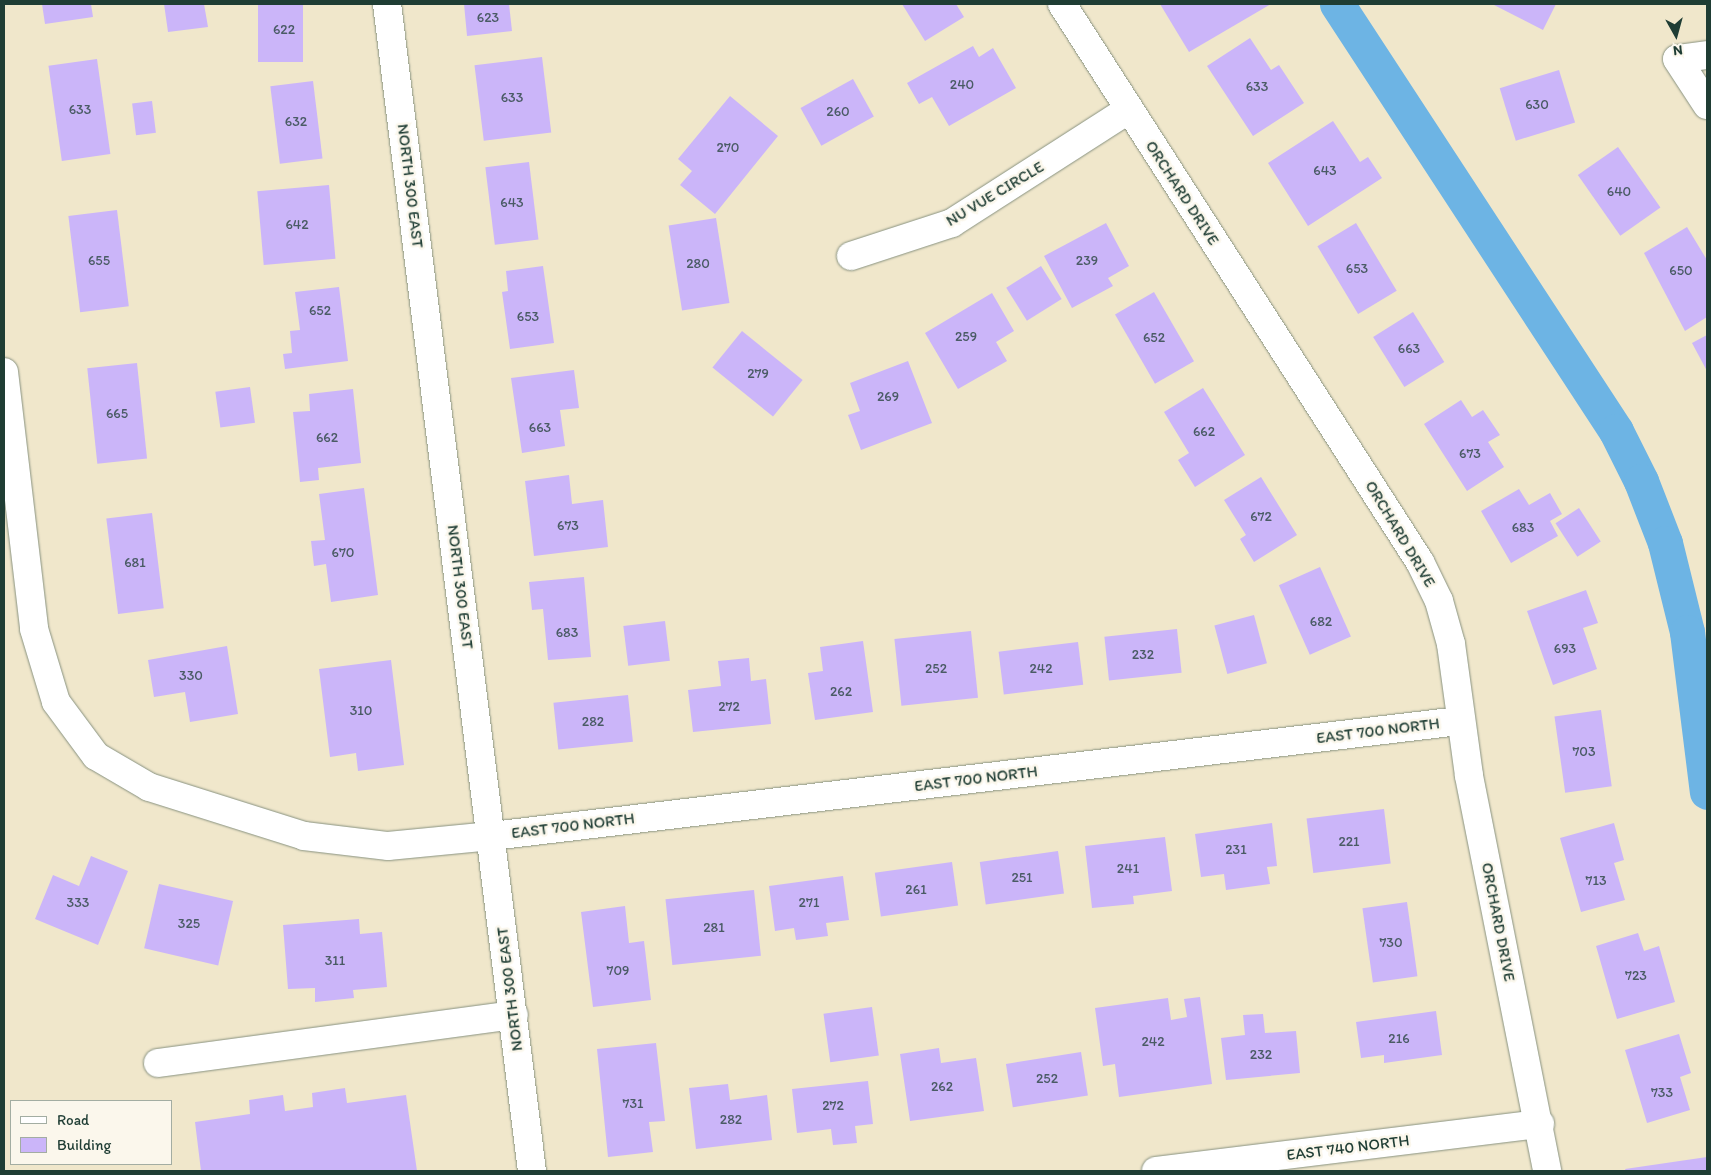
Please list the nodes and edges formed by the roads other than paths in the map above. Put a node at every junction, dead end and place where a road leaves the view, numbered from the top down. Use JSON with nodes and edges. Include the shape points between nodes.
{"nodes":[{"id":1,"x":386,"y":4,"type":"edge"},
{"id":2,"x":1062,"y":4,"type":"edge"},
{"id":3,"x":1707,"y":55,"type":"edge"},
{"id":4,"x":1707,"y":105,"type":"edge"},
{"id":5,"x":1128,"y":110,"type":"junction"},
{"id":6,"x":851,"y":256,"type":"dead end"},
{"id":7,"x":4,"y":372,"type":"edge"},
{"id":8,"x":1460,"y":722,"type":"junction"},
{"id":9,"x":492,"y":836,"type":"junction"},
{"id":10,"x":514,"y":1015,"type":"junction"},
{"id":11,"x":158,"y":1064,"type":"dead end"},
{"id":12,"x":1540,"y":1124,"type":"junction"},
{"id":13,"x":532,"y":1171,"type":"edge"},
{"id":14,"x":1156,"y":1171,"type":"edge"},
{"id":15,"x":1547,"y":1171,"type":"edge"}],
"edges":[{"from":1,"to":9,"type":"street","name":"NORTH 300 EAST"},
{"from":2,"to":5,"type":"street","name":"ORCHARD DRIVE"},
{"from":3,"to":4,"type":"street","via":[[1677,59]]},
{"from":5,"to":6,"type":"street","name":"NU VUE CIRCLE","via":[[952,223]]},
{"from":5,"to":8,"type":"street","name":"ORCHARD DRIVE","via":[[1420,562],[1439,601],[1450,644]]},
{"from":7,"to":9,"type":"street","name":"EAST 700 NORTH","via":[[34,629],[56,702],[96,756],[149,787],[304,836],[388,846]]},
{"from":8,"to":9,"type":"street","name":"EAST 700 NORTH"},
{"from":8,"to":12,"type":"street","name":"ORCHARD DRIVE"},
{"from":9,"to":10,"type":"street","name":"NORTH 300 EAST"},
{"from":10,"to":11,"type":"street"},
{"from":10,"to":13,"type":"street","name":"NORTH 300 EAST"},
{"from":12,"to":14,"type":"street","name":"EAST 740 NORTH"},
{"from":12,"to":15,"type":"street","name":"ORCHARD DRIVE"}]}
